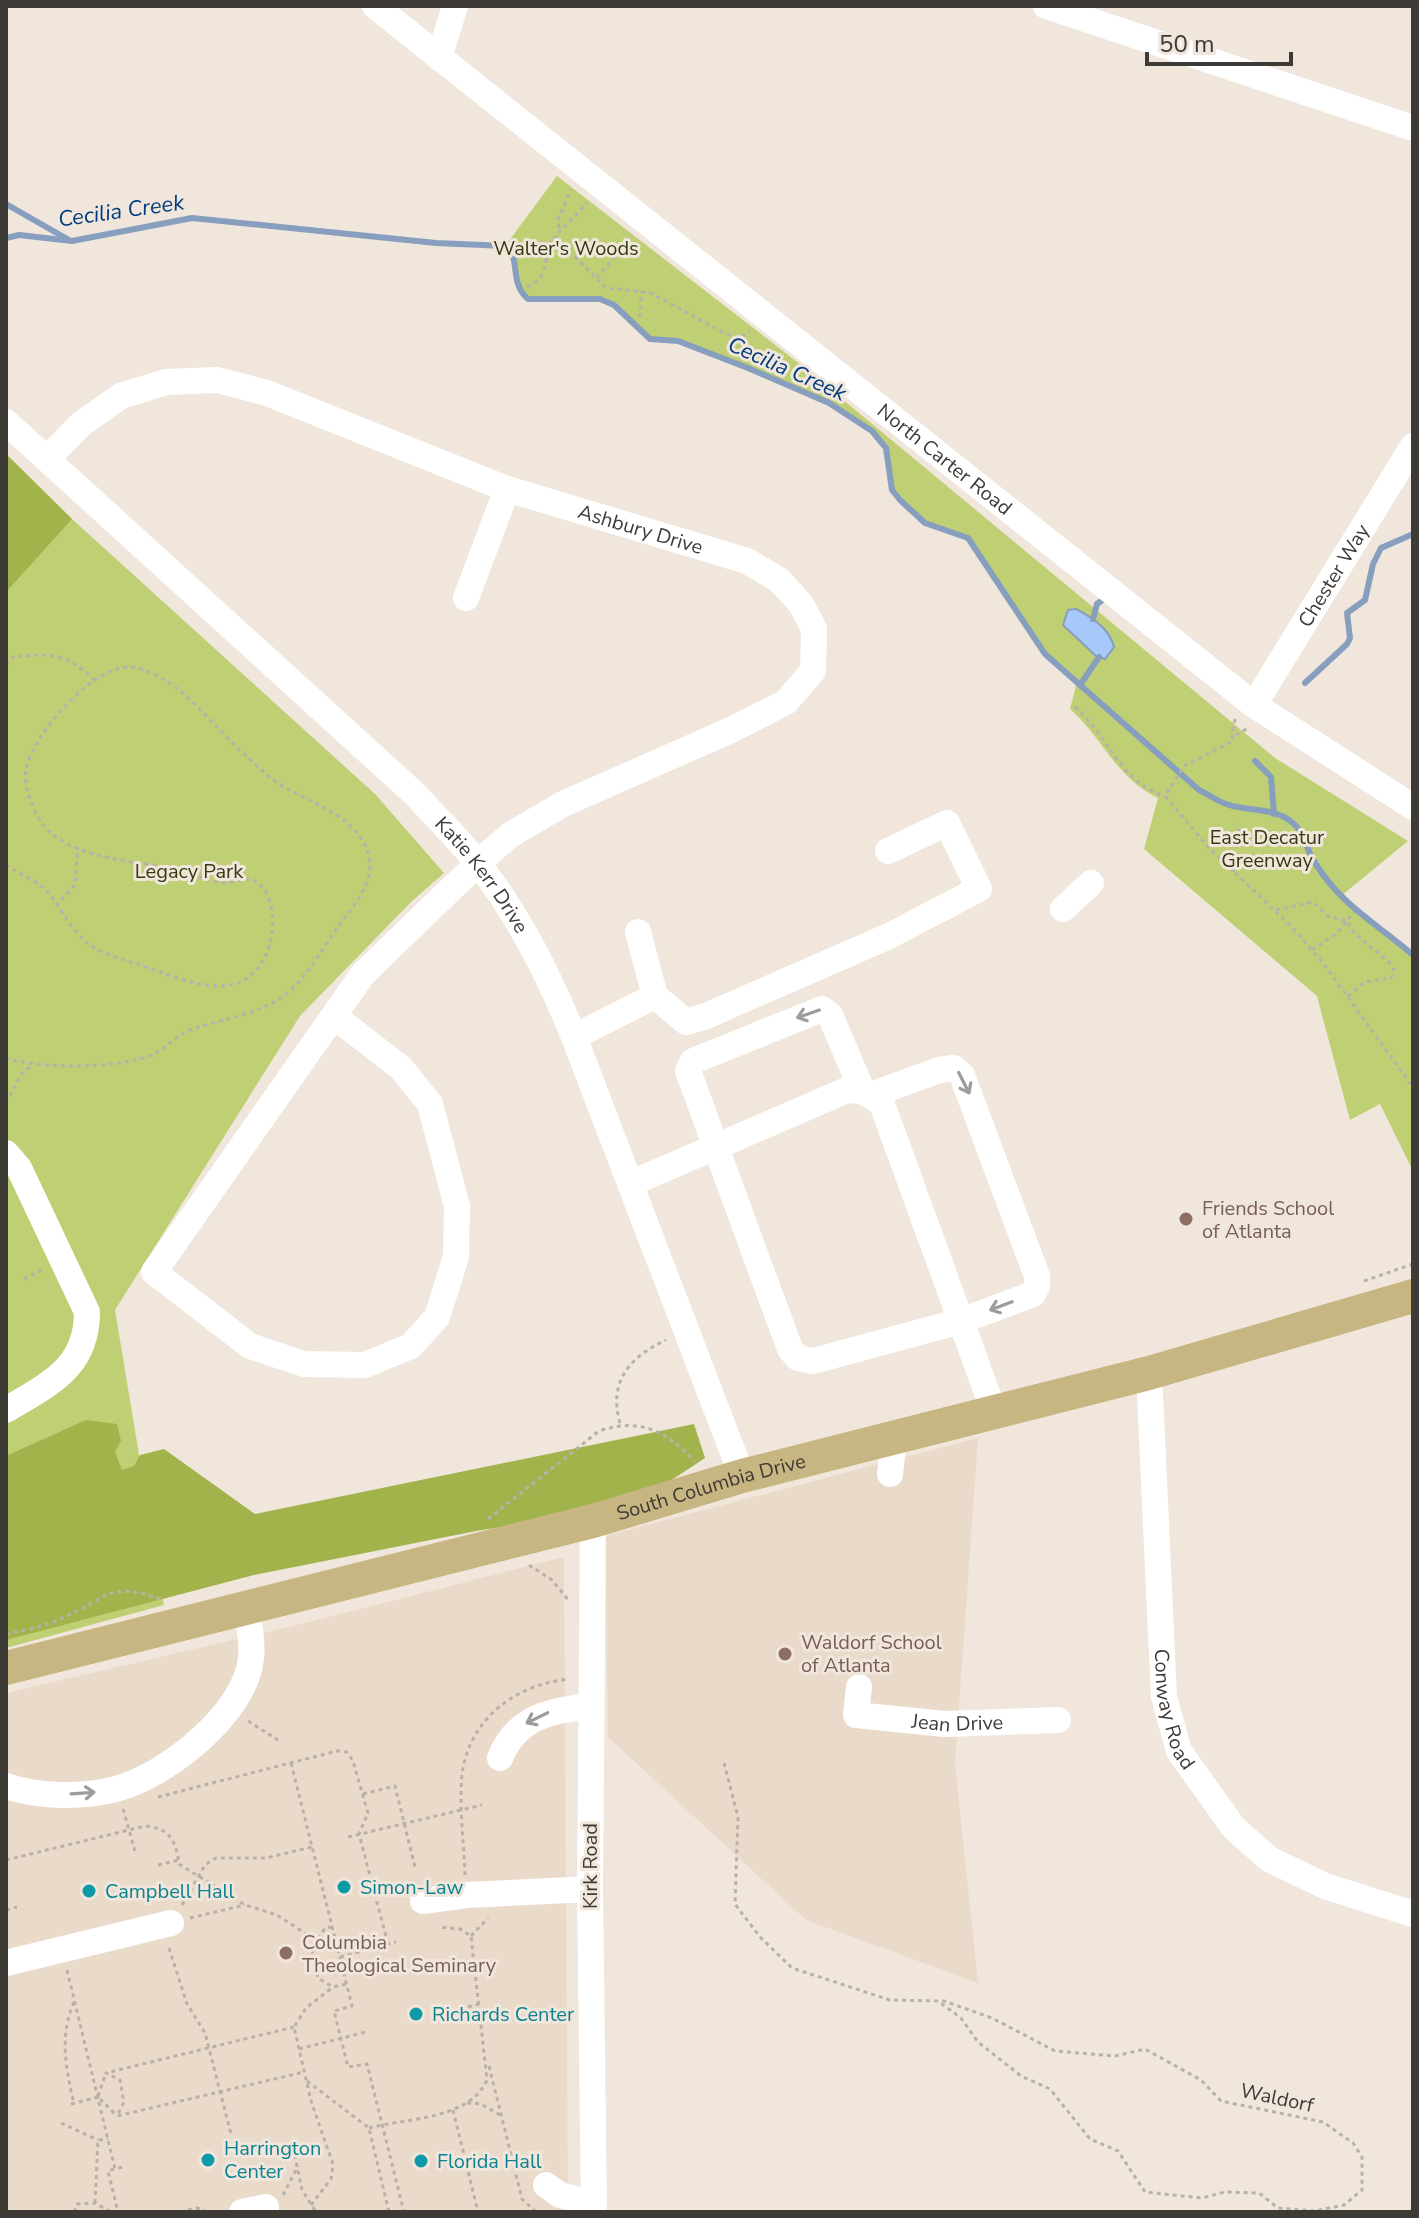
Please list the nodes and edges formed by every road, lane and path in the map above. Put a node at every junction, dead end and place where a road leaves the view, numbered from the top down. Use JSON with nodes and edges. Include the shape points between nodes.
{"nodes":[{"id":1,"x":375,"y":6,"type":"edge"},
{"id":2,"x":455,"y":6,"type":"edge"},
{"id":3,"x":1046,"y":6,"type":"edge"},
{"id":4,"x":439,"y":58,"type":"junction"},
{"id":5,"x":1413,"y":128,"type":"edge"},
{"id":6,"x":591,"y":179,"type":"junction"},
{"id":7,"x":642,"y":219,"type":"junction"},
{"id":8,"x":559,"y":228,"type":"junction"},
{"id":9,"x":551,"y":243,"type":"junction"},
{"id":10,"x":546,"y":262,"type":"junction"},
{"id":11,"x":597,"y":278,"type":"junction"},
{"id":12,"x":527,"y":286,"type":"dead end"},
{"id":13,"x":641,"y":291,"type":"junction"},
{"id":14,"x":763,"y":315,"type":"junction"},
{"id":15,"x":640,"y":317,"type":"dead end"},
{"id":16,"x":6,"y":422,"type":"edge"},
{"id":17,"x":1413,"y":446,"type":"edge"},
{"id":18,"x":48,"y":458,"type":"junction"},
{"id":19,"x":507,"y":489,"type":"junction"},
{"id":20,"x":466,"y":598,"type":"dead end"},
{"id":21,"x":6,"y":665,"type":"edge"},
{"id":22,"x":94,"y":680,"type":"junction"},
{"id":23,"x":1254,"y":705,"type":"junction"},
{"id":24,"x":1075,"y":707,"type":"dead end"},
{"id":25,"x":1165,"y":796,"type":"junction"},
{"id":26,"x":1413,"y":807,"type":"edge"},
{"id":27,"x":1240,"y":824,"type":"dead end"},
{"id":28,"x":78,"y":847,"type":"junction"},
{"id":29,"x":888,"y":851,"type":"dead end"},
{"id":30,"x":478,"y":863,"type":"junction"},
{"id":31,"x":6,"y":865,"type":"edge"},
{"id":32,"x":1233,"y":872,"type":"junction"},
{"id":33,"x":1091,"y":883,"type":"dead end"},
{"id":34,"x":56,"y":906,"type":"junction"},
{"id":35,"x":1063,"y":909,"type":"dead end"},
{"id":36,"x":1275,"y":911,"type":"junction"},
{"id":37,"x":1354,"y":912,"type":"dead end"},
{"id":38,"x":1347,"y":921,"type":"junction"},
{"id":39,"x":638,"y":932,"type":"dead end"},
{"id":40,"x":1312,"y":950,"type":"junction"},
{"id":41,"x":655,"y":996,"type":"junction"},
{"id":42,"x":1347,"y":997,"type":"junction"},
{"id":43,"x":334,"y":1016,"type":"junction"},
{"id":44,"x":574,"y":1037,"type":"junction"},
{"id":45,"x":6,"y":1058,"type":"edge"},
{"id":46,"x":32,"y":1066,"type":"junction"},
{"id":47,"x":1413,"y":1087,"type":"edge"},
{"id":48,"x":866,"y":1092,"type":"junction"},
{"id":49,"x":6,"y":1103,"type":"edge"},
{"id":50,"x":715,"y":1146,"type":"junction"},
{"id":51,"x":6,"y":1153,"type":"edge"},
{"id":52,"x":632,"y":1183,"type":"junction"},
{"id":53,"x":1413,"y":1296,"type":"edge"},
{"id":54,"x":961,"y":1321,"type":"junction"},
{"id":55,"x":670,"y":1338,"type":"dead end"},
{"id":56,"x":1149,"y":1373,"type":"junction"},
{"id":57,"x":6,"y":1410,"type":"edge"},
{"id":58,"x":994,"y":1412,"type":"junction"},
{"id":59,"x":620,"y":1423,"type":"junction"},
{"id":60,"x":894,"y":1437,"type":"junction"},
{"id":61,"x":700,"y":1467,"type":"dead end"},
{"id":62,"x":890,"y":1474,"type":"dead end"},
{"id":63,"x":742,"y":1476,"type":"junction"},
{"id":64,"x":593,"y":1521,"type":"junction"},
{"id":65,"x":478,"y":1526,"type":"dead end"},
{"id":66,"x":521,"y":1563,"type":"dead end"},
{"id":67,"x":574,"y":1596,"type":"dead end"},
{"id":68,"x":173,"y":1601,"type":"dead end"},
{"id":69,"x":246,"y":1609,"type":"junction"},
{"id":70,"x":6,"y":1634,"type":"edge"},
{"id":71,"x":6,"y":1668,"type":"edge"},
{"id":72,"x":859,"y":1687,"type":"dead end"},
{"id":73,"x":583,"y":1707,"type":"junction"},
{"id":74,"x":226,"y":1712,"type":"junction"},
{"id":75,"x":1058,"y":1720,"type":"dead end"},
{"id":76,"x":278,"y":1740,"type":"dead end"},
{"id":77,"x":500,"y":1758,"type":"dead end"},
{"id":78,"x":291,"y":1763,"type":"junction"},
{"id":79,"x":724,"y":1763,"type":"dead end"},
{"id":80,"x":6,"y":1786,"type":"edge"},
{"id":81,"x":363,"y":1795,"type":"junction"},
{"id":82,"x":153,"y":1799,"type":"dead end"},
{"id":83,"x":482,"y":1805,"type":"dead end"},
{"id":84,"x":464,"y":1809,"type":"junction"},
{"id":85,"x":404,"y":1824,"type":"junction"},
{"id":86,"x":359,"y":1834,"type":"junction"},
{"id":87,"x":348,"y":1837,"type":"dead end"},
{"id":88,"x":312,"y":1847,"type":"junction"},
{"id":89,"x":6,"y":1860,"type":"edge"},
{"id":90,"x":179,"y":1860,"type":"junction"},
{"id":91,"x":158,"y":1865,"type":"dead end"},
{"id":92,"x":415,"y":1867,"type":"dead end"},
{"id":93,"x":200,"y":1877,"type":"junction"},
{"id":94,"x":590,"y":1889,"type":"junction"},
{"id":95,"x":467,"y":1895,"type":"junction"},
{"id":96,"x":423,"y":1901,"type":"dead end"},
{"id":97,"x":245,"y":1905,"type":"junction"},
{"id":98,"x":17,"y":1907,"type":"dead end"},
{"id":99,"x":6,"y":1908,"type":"edge"},
{"id":100,"x":1413,"y":1914,"type":"edge"},
{"id":101,"x":489,"y":1918,"type":"dead end"},
{"id":102,"x":167,"y":1924,"type":"junction"},
{"id":103,"x":332,"y":1927,"type":"junction"},
{"id":104,"x":439,"y":1927,"type":"dead end"},
{"id":105,"x":460,"y":1929,"type":"junction"},
{"id":106,"x":471,"y":1936,"type":"junction"},
{"id":107,"x":317,"y":1941,"type":"junction"},
{"id":108,"x":396,"y":1942,"type":"dead end"},
{"id":109,"x":388,"y":1944,"type":"junction"},
{"id":110,"x":62,"y":1950,"type":"junction"},
{"id":111,"x":340,"y":1957,"type":"junction"},
{"id":112,"x":6,"y":1963,"type":"edge"},
{"id":113,"x":346,"y":1984,"type":"junction"},
{"id":114,"x":333,"y":1987,"type":"junction"},
{"id":115,"x":938,"y":2001,"type":"junction"},
{"id":116,"x":74,"y":2002,"type":"junction"},
{"id":117,"x":479,"y":2004,"type":"junction"},
{"id":118,"x":468,"y":2007,"type":"dead end"},
{"id":119,"x":294,"y":2027,"type":"junction"},
{"id":120,"x":366,"y":2032,"type":"dead end"},
{"id":121,"x":341,"y":2039,"type":"junction"},
{"id":122,"x":209,"y":2047,"type":"junction"},
{"id":123,"x":299,"y":2049,"type":"junction"},
{"id":124,"x":486,"y":2058,"type":"junction"},
{"id":125,"x":304,"y":2072,"type":"junction"},
{"id":126,"x":106,"y":2073,"type":"junction"},
{"id":127,"x":307,"y":2080,"type":"junction"},
{"id":128,"x":221,"y":2091,"type":"junction"},
{"id":129,"x":98,"y":2097,"type":"junction"},
{"id":130,"x":467,"y":2103,"type":"junction"},
{"id":131,"x":453,"y":2110,"type":"junction"},
{"id":132,"x":117,"y":2116,"type":"junction"},
{"id":133,"x":501,"y":2116,"type":"junction"},
{"id":134,"x":61,"y":2123,"type":"dead end"},
{"id":135,"x":382,"y":2124,"type":"junction"},
{"id":136,"x":369,"y":2128,"type":"junction"},
{"id":137,"x":231,"y":2134,"type":"dead end"},
{"id":138,"x":108,"y":2139,"type":"junction"},
{"id":139,"x":98,"y":2140,"type":"junction"},
{"id":140,"x":293,"y":2147,"type":"dead end"},
{"id":141,"x":123,"y":2167,"type":"dead end"},
{"id":142,"x":115,"y":2169,"type":"junction"},
{"id":143,"x":546,"y":2185,"type":"dead end"},
{"id":144,"x":95,"y":2203,"type":"junction"},
{"id":145,"x":311,"y":2205,"type":"junction"},
{"id":146,"x":594,"y":2208,"type":"edge"},
{"id":147,"x":188,"y":2210,"type":"edge"},
{"id":148,"x":74,"y":2212,"type":"edge"},
{"id":149,"x":111,"y":2212,"type":"edge"},
{"id":150,"x":118,"y":2212,"type":"edge"},
{"id":151,"x":208,"y":2212,"type":"edge"},
{"id":152,"x":316,"y":2212,"type":"edge"},
{"id":153,"x":389,"y":2212,"type":"edge"},
{"id":154,"x":404,"y":2212,"type":"edge"},
{"id":155,"x":478,"y":2212,"type":"edge"},
{"id":156,"x":536,"y":2212,"type":"edge"}],
"edges":[{"from":1,"to":4,"type":"street","name":"North Carter Road"},
{"from":2,"to":4,"type":"street"},
{"from":3,"to":5,"type":"street"},
{"from":4,"to":6,"type":"street","name":"North Carter Road"},
{"from":6,"to":7,"type":"street","name":"North Carter Road"},
{"from":6,"to":8,"type":"path","via":[[573,221]]},
{"from":6,"to":8,"type":"path","via":[[564,200]]},
{"from":7,"to":11,"type":"path"},
{"from":7,"to":14,"type":"street","name":"North Carter Road"},
{"from":8,"to":9,"type":"path"},
{"from":9,"to":10,"type":"path"},
{"from":9,"to":10,"type":"path","via":[[536,248]]},
{"from":9,"to":11,"type":"path","via":[[560,242]]},
{"from":10,"to":12,"type":"path","via":[[536,282]]},
{"from":11,"to":13,"type":"path","via":[[606,288]]},
{"from":13,"to":14,"type":"path","via":[[740,338]]},
{"from":13,"to":15,"type":"path"},
{"from":14,"to":23,"type":"street","name":"North Carter Road"},
{"from":16,"to":18,"type":"street","name":"Katie Kerr Drive"},
{"from":17,"to":23,"type":"street","name":"Chester Way"},
{"from":18,"to":19,"type":"street","name":"Ashbury Drive","via":[[81,424],[121,396],[166,382],[217,380],[267,393]]},
{"from":18,"to":30,"type":"street","name":"Katie Kerr Drive","via":[[417,796]]},
{"from":19,"to":20,"type":"street"},
{"from":19,"to":30,"type":"street","name":"Ashbury Drive","via":[[747,561],[779,580],[801,604],[814,629],[822,674],[786,702],[731,730],[563,804],[510,835]]},
{"from":21,"to":22,"type":"path","via":[[13,657],[46,653],[79,664]]},
{"from":22,"to":28,"type":"path","via":[[61,710],[26,769],[27,787],[42,824]]},
{"from":22,"to":46,"type":"path","via":[[122,666],[138,668],[181,691],[283,787],[345,820],[365,845],[371,870],[364,893],[281,998],[226,1022],[188,1031],[148,1057]]},
{"from":23,"to":25,"type":"path","via":[[1236,716],[1231,742],[1184,766]]},
{"from":23,"to":26,"type":"street","name":"North Carter Road"},
{"from":24,"to":25,"type":"path","via":[[1094,723],[1130,775]]},
{"from":25,"to":32,"type":"path"},
{"from":27,"to":32,"type":"path"},
{"from":28,"to":34,"type":"path","via":[[75,885]]},
{"from":28,"to":34,"type":"path","via":[[115,862],[179,869],[224,883],[256,881],[268,896],[273,924],[267,951],[253,973],[228,987],[200,986],[93,947]]},
{"from":29,"to":41,"type":"street","via":[[947,823],[979,889],[889,936],[706,1016],[686,1022]]},
{"from":30,"to":43,"type":"street","name":"Ashbury Drive","via":[[363,974]]},
{"from":30,"to":44,"type":"street","name":"Katie Kerr Drive","via":[[549,977]]},
{"from":31,"to":34,"type":"path","via":[[43,887]]},
{"from":32,"to":36,"type":"path"},
{"from":33,"to":35,"type":"street"},
{"from":36,"to":38,"type":"path","via":[[1313,902],[1328,916]]},
{"from":36,"to":40,"type":"path"},
{"from":37,"to":38,"type":"path"},
{"from":38,"to":40,"type":"path"},
{"from":38,"to":42,"type":"path","via":[[1394,973],[1357,986]]},
{"from":39,"to":41,"type":"street"},
{"from":40,"to":42,"type":"path"},
{"from":41,"to":44,"type":"street"},
{"from":42,"to":47,"type":"path"},
{"from":43,"to":43,"type":"street","name":"Ashbury Drive","via":[[154,1272],[250,1346],[304,1364],[365,1365],[411,1346],[437,1317],[456,1257],[457,1206],[430,1104],[401,1068]]},
{"from":44,"to":52,"type":"street","name":"Katie Kerr Drive"},
{"from":45,"to":46,"type":"path"},
{"from":46,"to":49,"type":"path","via":[[22,1073]]},
{"from":48,"to":50,"type":"street","via":[[847,1090]]},
{"from":48,"to":50,"type":"street","one_way":true,"via":[[830,1015],[814,1010],[693,1061],[688,1071]]},
{"from":48,"to":54,"type":"street","via":[[882,1104]]},
{"from":48,"to":54,"type":"street","one_way":true,"via":[[939,1070],[954,1068],[962,1075],[1037,1286],[1033,1294]]},
{"from":50,"to":52,"type":"street"},
{"from":50,"to":54,"type":"street","via":[[790,1349],[798,1358],[813,1361]]},
{"from":51,"to":57,"type":"street","via":[[19,1168],[87,1312],[87,1337],[75,1359],[49,1384]]},
{"from":52,"to":63,"type":"street","name":"Katie Kerr Drive"},
{"from":53,"to":56,"type":"main road","name":"South Columbia Drive"},
{"from":54,"to":58,"type":"street"},
{"from":55,"to":59,"type":"path","via":[[628,1365],[618,1385]]},
{"from":56,"to":58,"type":"main road","name":"South Columbia Drive"},
{"from":56,"to":100,"type":"street","name":"Conway Road","via":[[1164,1697],[1179,1751],[1234,1828],[1269,1859],[1325,1886]]},
{"from":58,"to":60,"type":"main road","name":"South Columbia Drive"},
{"from":59,"to":61,"type":"path","via":[[647,1425],[663,1433]]},
{"from":59,"to":65,"type":"path","via":[[599,1431]]},
{"from":60,"to":62,"type":"street"},
{"from":60,"to":63,"type":"main road","name":"South Columbia Drive"},
{"from":63,"to":64,"type":"main road","name":"South Columbia Drive"},
{"from":64,"to":69,"type":"main road","name":"South Columbia Drive"},
{"from":64,"to":73,"type":"street","name":"Kirk Road"},
{"from":66,"to":67,"type":"path","via":[[552,1580],[574,1609]]},
{"from":68,"to":70,"type":"path","via":[[117,1590],[62,1619]]},
{"from":69,"to":71,"type":"main road","name":"South Columbia Drive"},
{"from":69,"to":74,"type":"street","via":[[252,1659]]},
{"from":72,"to":75,"type":"street","name":"Jean Drive","via":[[856,1715],[945,1724]]},
{"from":73,"to":77,"type":"street","one_way":true,"via":[[528,1720],[507,1741]]},
{"from":73,"to":84,"type":"path","via":[[575,1678],[528,1687],[490,1713],[463,1769]]},
{"from":73,"to":94,"type":"street","name":"Kirk Road"},
{"from":74,"to":76,"type":"path"},
{"from":80,"to":74,"type":"street","one_way":true,"via":[[83,1795],[117,1789],[175,1760]]},
{"from":78,"to":81,"type":"path","via":[[347,1752]]},
{"from":78,"to":82,"type":"path"},
{"from":78,"to":88,"type":"path"},
{"from":79,"to":115,"type":"path","name":"Waldorf","via":[[738,1817],[735,1904],[760,1937],[792,1968],[890,2000]]},
{"from":81,"to":85,"type":"path","via":[[395,1786]]},
{"from":81,"to":86,"type":"path","via":[[368,1813]]},
{"from":83,"to":84,"type":"path"},
{"from":84,"to":85,"type":"path"},
{"from":84,"to":95,"type":"path"},
{"from":85,"to":86,"type":"path"},
{"from":85,"to":92,"type":"path"},
{"from":86,"to":87,"type":"path"},
{"from":86,"to":109,"type":"path"},
{"from":88,"to":93,"type":"path","via":[[266,1858],[216,1858]]},
{"from":88,"to":103,"type":"path"},
{"from":89,"to":90,"type":"path","via":[[145,1826],[169,1833]]},
{"from":90,"to":91,"type":"path"},
{"from":90,"to":93,"type":"path"},
{"from":93,"to":97,"type":"path"},
{"from":93,"to":102,"type":"path"},
{"from":94,"to":95,"type":"street"},
{"from":94,"to":146,"type":"street","name":"Kirk Road"},
{"from":95,"to":96,"type":"street"},
{"from":95,"to":105,"type":"path"},
{"from":97,"to":102,"type":"path"},
{"from":97,"to":107,"type":"path","via":[[277,1915]]},
{"from":98,"to":99,"type":"path"},
{"from":101,"to":106,"type":"path"},
{"from":102,"to":110,"type":"street"},
{"from":102,"to":122,"type":"path","via":[[178,1983]]},
{"from":103,"to":107,"type":"path","via":[[325,1928]]},
{"from":103,"to":111,"type":"path"},
{"from":104,"to":105,"type":"path"},
{"from":105,"to":106,"type":"path"},
{"from":106,"to":117,"type":"path"},
{"from":107,"to":114,"type":"path","via":[[312,1950],[318,1978]]},
{"from":108,"to":109,"type":"path"},
{"from":109,"to":111,"type":"path"},
{"from":110,"to":112,"type":"street"},
{"from":110,"to":116,"type":"path"},
{"from":111,"to":113,"type":"path"},
{"from":113,"to":114,"type":"path"},
{"from":113,"to":121,"type":"path","via":[[352,2006],[334,2011]]},
{"from":114,"to":119,"type":"path","via":[[306,2008]]},
{"from":115,"to":115,"type":"path","name":"Waldorf","via":[[992,2018],[1055,2051],[1115,2056],[1145,2049],[1201,2080],[1221,2101],[1323,2122],[1353,2143],[1362,2157],[1362,2190],[1344,2205],[1314,2211],[1278,2208],[1259,2193],[1202,2198],[1145,2192],[1118,2151],[1090,2139],[1050,2089],[1021,2076]]},
{"from":116,"to":129,"type":"path"},
{"from":116,"to":129,"type":"path","via":[[64,2042],[73,2104]]},
{"from":117,"to":118,"type":"path"},
{"from":117,"to":124,"type":"path"},
{"from":119,"to":122,"type":"path"},
{"from":119,"to":123,"type":"path"},
{"from":120,"to":121,"type":"path"},
{"from":121,"to":123,"type":"path"},
{"from":121,"to":135,"type":"path","via":[[348,2067],[367,2064]]},
{"from":122,"to":126,"type":"path"},
{"from":122,"to":128,"type":"path"},
{"from":123,"to":125,"type":"path"},
{"from":124,"to":130,"type":"path","via":[[487,2080]]},
{"from":124,"to":133,"type":"path"},
{"from":125,"to":127,"type":"path"},
{"from":125,"to":128,"type":"path"},
{"from":126,"to":129,"type":"path"},
{"from":126,"to":132,"type":"path","via":[[120,2080],[124,2102]]},
{"from":127,"to":136,"type":"path"},
{"from":127,"to":145,"type":"path","via":[[333,2164],[331,2179]]},
{"from":128,"to":132,"type":"path"},
{"from":128,"to":137,"type":"path"},
{"from":129,"to":132,"type":"path"},
{"from":129,"to":138,"type":"path"},
{"from":130,"to":131,"type":"path"},
{"from":130,"to":133,"type":"path","via":[[481,2104]]},
{"from":131,"to":135,"type":"path"},
{"from":131,"to":155,"type":"path"},
{"from":133,"to":156,"type":"path","via":[[522,2199]]},
{"from":134,"to":139,"type":"path"},
{"from":135,"to":136,"type":"path"},
{"from":135,"to":154,"type":"path"},
{"from":136,"to":153,"type":"path"},
{"from":138,"to":139,"type":"path"},
{"from":138,"to":142,"type":"path"},
{"from":139,"to":144,"type":"path"},
{"from":140,"to":145,"type":"path","via":[[302,2190]]},
{"from":141,"to":142,"type":"path"},
{"from":142,"to":150,"type":"path","via":[[108,2171]]},
{"from":143,"to":146,"type":"street"},
{"from":144,"to":148,"type":"path","via":[[77,2204]]},
{"from":144,"to":149,"type":"path"},
{"from":145,"to":152,"type":"path"},
{"from":147,"to":151,"type":"path"}]}
